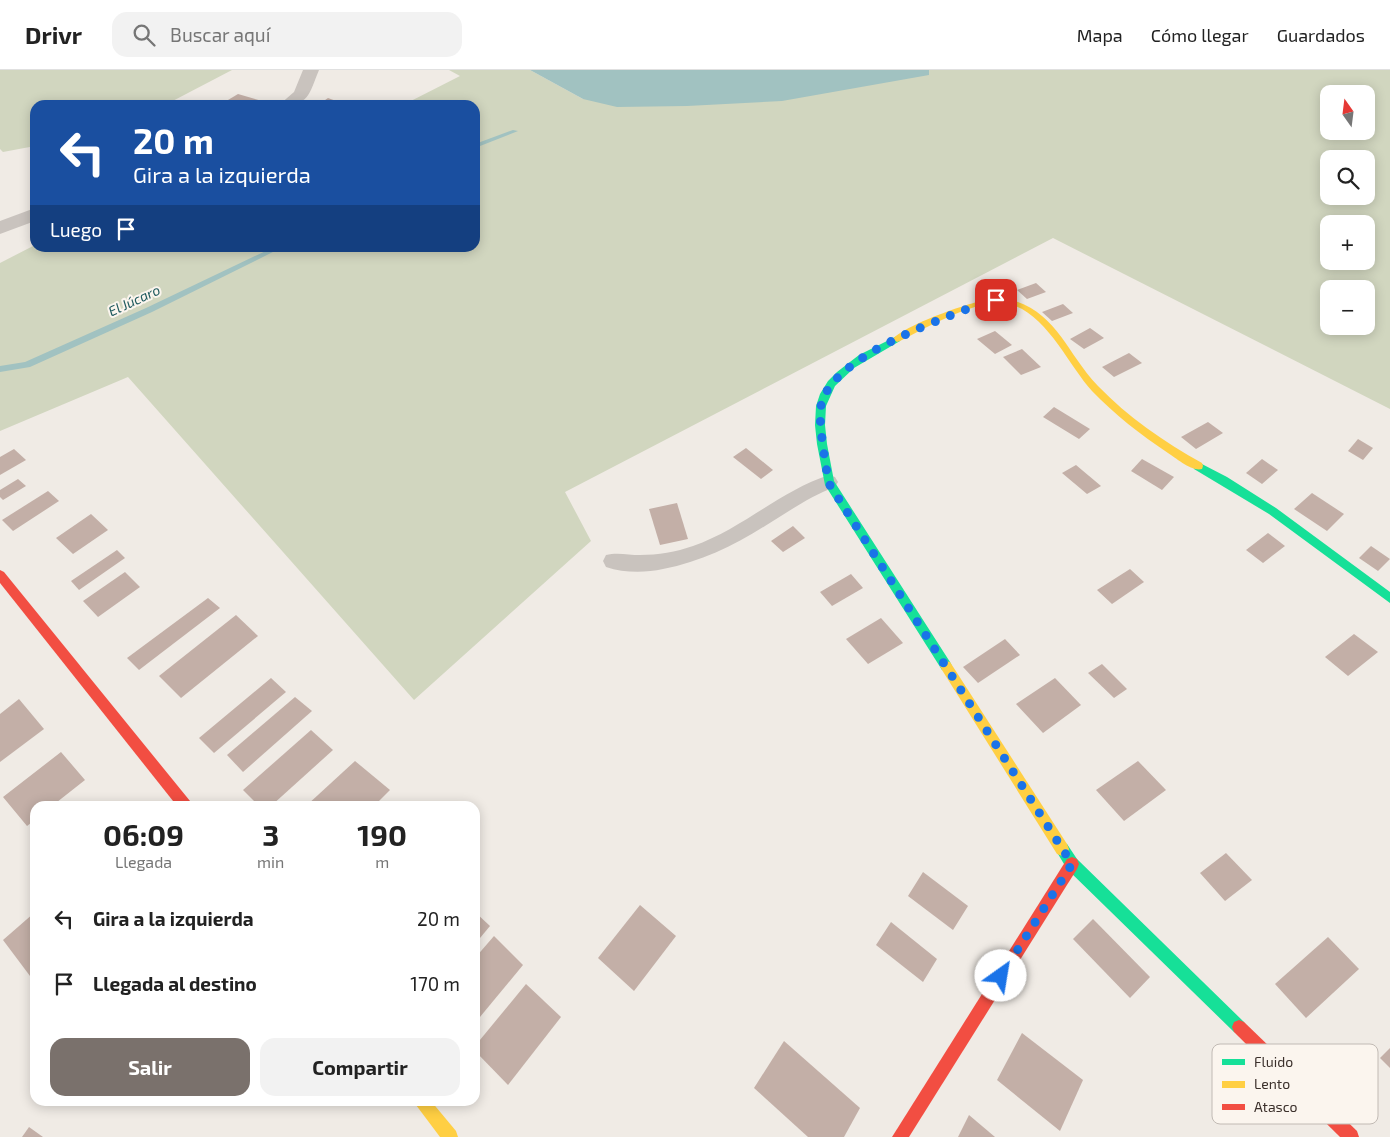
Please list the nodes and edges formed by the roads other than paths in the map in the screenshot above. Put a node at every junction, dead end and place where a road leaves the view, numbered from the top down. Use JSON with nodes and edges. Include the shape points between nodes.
{"nodes":[{"id":1,"x":311,"y":70,"type":"edge"},
{"id":2,"x":293,"y":100,"type":"edge"},
{"id":3,"x":30,"y":216,"type":"edge"},
{"id":4,"x":0,"y":228,"type":"edge"},
{"id":5,"x":828,"y":482,"type":"junction"},
{"id":6,"x":613,"y":561,"type":"dead end"},
{"id":7,"x":0,"y":575,"type":"edge"},
{"id":8,"x":1390,"y":598,"type":"edge"},
{"id":9,"x":181,"y":801,"type":"edge"},
{"id":10,"x":1072,"y":864,"type":"junction"},
{"id":11,"x":1256,"y":1044,"type":"edge"},
{"id":12,"x":425,"y":1106,"type":"edge"},
{"id":13,"x":1338,"y":1124,"type":"edge"},
{"id":14,"x":450,"y":1137,"type":"edge"},
{"id":15,"x":900,"y":1137,"type":"edge"},
{"id":16,"x":1351,"y":1137,"type":"edge"}],
"edges":[{"from":1,"to":2,"type":"street","via":[[301,94]]},
{"from":3,"to":4,"type":"street"},
{"from":5,"to":6,"type":"lane","via":[[806,491],[699,552],[659,562]]},
{"from":5,"to":8,"type":"street","via":[[821,413],[824,396],[835,379],[872,352],[913,330],[988,301],[1005,301],[1023,306],[1042,322],[1093,386],[1134,422],[1184,458],[1284,519]]},
{"from":5,"to":10,"type":"street"},
{"from":7,"to":9,"type":"street"},
{"from":10,"to":11,"type":"street"},
{"from":10,"to":15,"type":"street"},
{"from":12,"to":14,"type":"street"},
{"from":13,"to":16,"type":"street"}]}
